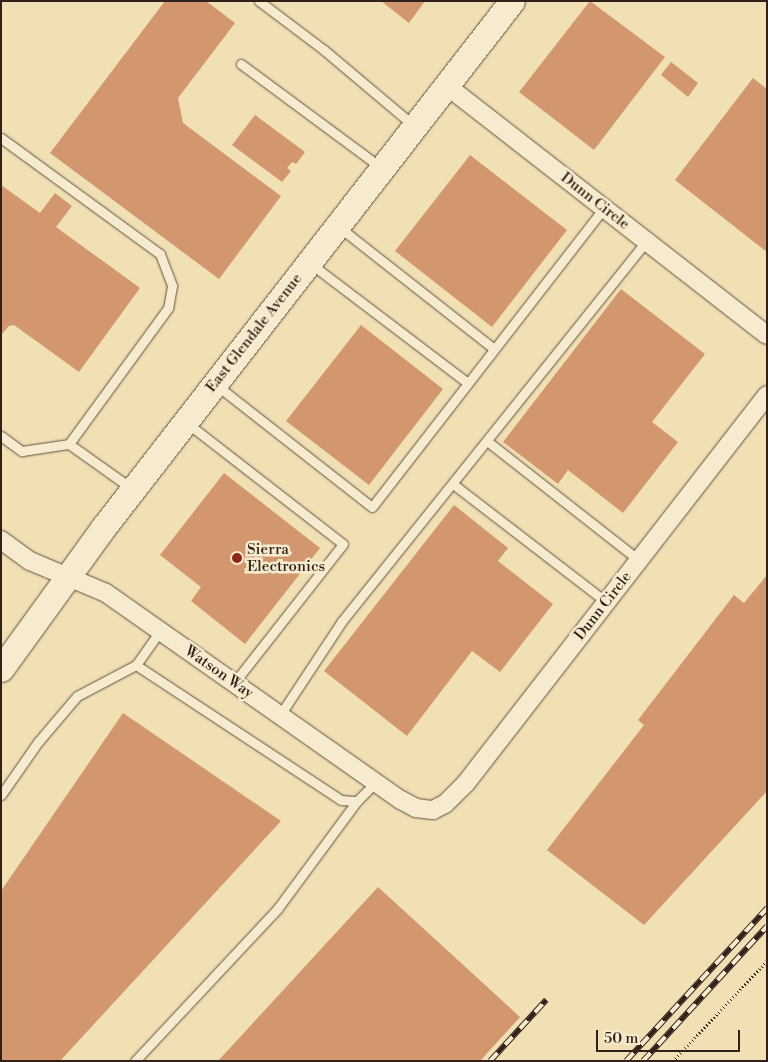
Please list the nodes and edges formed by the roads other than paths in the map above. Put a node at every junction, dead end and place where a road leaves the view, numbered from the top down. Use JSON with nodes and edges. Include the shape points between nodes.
{"nodes":[{"id":1,"x":259,"y":1,"type":"edge"},
{"id":2,"x":512,"y":1,"type":"edge"},
{"id":3,"x":241,"y":64,"type":"dead end"},
{"id":4,"x":447,"y":86,"type":"junction"},
{"id":5,"x":415,"y":127,"type":"junction"},
{"id":6,"x":1,"y":138,"type":"edge"},
{"id":7,"x":382,"y":168,"type":"junction"},
{"id":8,"x":604,"y":208,"type":"junction"},
{"id":9,"x":338,"y":226,"type":"junction"},
{"id":10,"x":646,"y":241,"type":"junction"},
{"id":11,"x":309,"y":262,"type":"junction"},
{"id":12,"x":767,"y":335,"type":"edge"},
{"id":13,"x":494,"y":349,"type":"junction"},
{"id":14,"x":468,"y":383,"type":"junction"},
{"id":15,"x":214,"y":384,"type":"junction"},
{"id":16,"x":767,"y":395,"type":"edge"},
{"id":17,"x":186,"y":421,"type":"junction"},
{"id":18,"x":1,"y":436,"type":"edge"},
{"id":19,"x":486,"y":441,"type":"junction"},
{"id":20,"x":69,"y":444,"type":"junction"},
{"id":21,"x":453,"y":484,"type":"junction"},
{"id":22,"x":133,"y":489,"type":"junction"},
{"id":23,"x":1,"y":540,"type":"edge"},
{"id":24,"x":639,"y":560,"type":"junction"},
{"id":25,"x":67,"y":577,"type":"junction"},
{"id":26,"x":606,"y":602,"type":"junction"},
{"id":27,"x":160,"y":630,"type":"junction"},
{"id":28,"x":136,"y":666,"type":"junction"},
{"id":29,"x":1,"y":669,"type":"edge"},
{"id":30,"x":234,"y":683,"type":"junction"},
{"id":31,"x":280,"y":715,"type":"junction"},
{"id":32,"x":376,"y":782,"type":"junction"},
{"id":33,"x":1,"y":795,"type":"edge"},
{"id":34,"x":357,"y":801,"type":"junction"},
{"id":35,"x":433,"y":810,"type":"joint"},
{"id":36,"x":135,"y":1061,"type":"edge"}],
"edges":[{"from":1,"to":5,"type":"lane","via":[[324,50]]},
{"from":2,"to":4,"type":"street","name":"East Glendale Avenue"},
{"from":3,"to":7,"type":"lane"},
{"from":4,"to":5,"type":"street","name":"East Glendale Avenue"},
{"from":4,"to":8,"type":"street","name":"Dunn Circle"},
{"from":5,"to":7,"type":"street","name":"East Glendale Avenue"},
{"from":6,"to":20,"type":"lane","via":[[160,254],[172,286],[168,308]]},
{"from":7,"to":9,"type":"street","name":"East Glendale Avenue"},
{"from":8,"to":10,"type":"street","name":"Dunn Circle"},
{"from":8,"to":13,"type":"lane"},
{"from":9,"to":11,"type":"street","name":"East Glendale Avenue"},
{"from":9,"to":13,"type":"lane"},
{"from":10,"to":12,"type":"street","name":"Dunn Circle"},
{"from":10,"to":19,"type":"lane"},
{"from":11,"to":14,"type":"lane"},
{"from":11,"to":15,"type":"street","name":"East Glendale Avenue"},
{"from":13,"to":14,"type":"lane"},
{"from":14,"to":15,"type":"lane","via":[[372,507]]},
{"from":15,"to":17,"type":"street","name":"East Glendale Avenue"},
{"from":16,"to":24,"type":"street","name":"Dunn Circle"},
{"from":17,"to":22,"type":"street","name":"East Glendale Avenue"},
{"from":17,"to":30,"type":"lane","via":[[344,544]]},
{"from":18,"to":20,"type":"lane","via":[[22,451]]},
{"from":19,"to":21,"type":"lane"},
{"from":19,"to":24,"type":"lane"},
{"from":20,"to":22,"type":"lane"},
{"from":21,"to":26,"type":"lane"},
{"from":21,"to":31,"type":"lane","via":[[342,621]]},
{"from":22,"to":25,"type":"street","name":"East Glendale Avenue"},
{"from":23,"to":25,"type":"street","name":"Watson Way","via":[[30,560]]},
{"from":24,"to":26,"type":"street","name":"Dunn Circle"},
{"from":25,"to":27,"type":"street","name":"Watson Way","via":[[106,593]]},
{"from":25,"to":29,"type":"street","name":"East Glendale Avenue"},
{"from":26,"to":35,"type":"street","name":"Dunn Circle","via":[[466,783],[455,796]]},
{"from":27,"to":28,"type":"lane"},
{"from":27,"to":30,"type":"street","name":"Watson Way"},
{"from":28,"to":33,"type":"lane","via":[[77,696],[38,742]]},
{"from":28,"to":34,"type":"lane","via":[[341,800]]},
{"from":30,"to":31,"type":"street","name":"Watson Way"},
{"from":31,"to":32,"type":"street","name":"Watson Way"},
{"from":32,"to":34,"type":"lane"},
{"from":32,"to":35,"type":"street","name":"Watson Way","via":[[416,808]]},
{"from":34,"to":36,"type":"lane","via":[[278,908]]}]}
